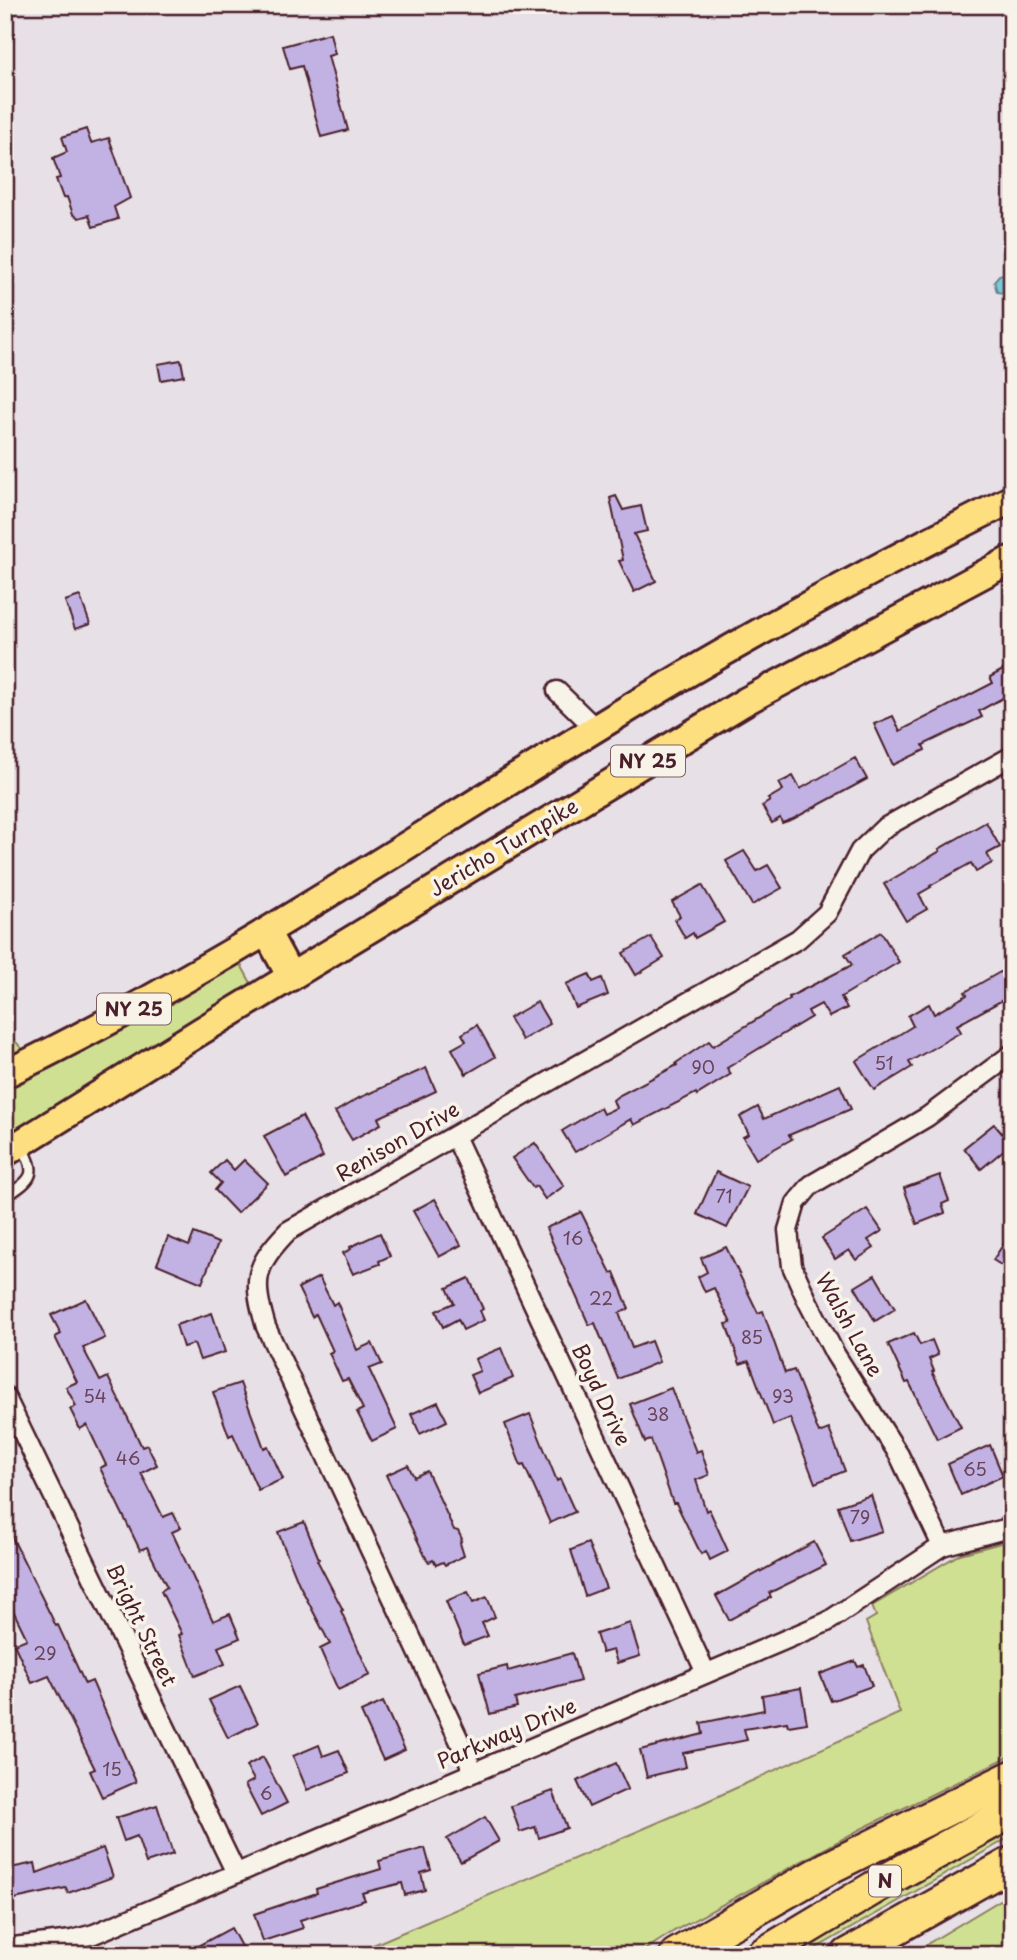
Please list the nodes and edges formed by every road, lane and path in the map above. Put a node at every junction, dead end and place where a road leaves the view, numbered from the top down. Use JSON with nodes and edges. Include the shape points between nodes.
{"nodes":[{"id":1,"x":1012,"y":499,"type":"edge"},
{"id":2,"x":1012,"y":558,"type":"edge"},
{"id":3,"x":556,"y":691,"type":"dead end"},
{"id":4,"x":595,"y":729,"type":"junction"},
{"id":5,"x":1012,"y":755,"type":"edge"},
{"id":6,"x":267,"y":933,"type":"junction"},
{"id":7,"x":291,"y":977,"type":"junction"},
{"id":8,"x":1012,"y":1054,"type":"edge"},
{"id":9,"x":5,"y":1074,"type":"edge"},
{"id":10,"x":455,"y":1136,"type":"junction"},
{"id":11,"x":13,"y":1148,"type":"edge"},
{"id":12,"x":5,"y":1197,"type":"edge"},
{"id":13,"x":5,"y":1396,"type":"edge"},
{"id":14,"x":1012,"y":1527,"type":"edge"},
{"id":15,"x":942,"y":1546,"type":"junction"},
{"id":16,"x":706,"y":1674,"type":"junction"},
{"id":17,"x":474,"y":1772,"type":"junction"},
{"id":18,"x":1012,"y":1777,"type":"edge"},
{"id":19,"x":1012,"y":1811,"type":"edge"},
{"id":20,"x":1012,"y":1863,"type":"edge"},
{"id":21,"x":236,"y":1873,"type":"junction"},
{"id":22,"x":5,"y":1948,"type":"edge"},
{"id":23,"x":676,"y":1955,"type":"edge"},
{"id":24,"x":762,"y":1955,"type":"edge"},
{"id":25,"x":848,"y":1955,"type":"edge"}],
"edges":[{"from":1,"to":4,"type":"main road","number":"NY 25","via":[[806,605]]},
{"from":2,"to":7,"type":"main road","name":"Jericho Turnpike","number":"NY 25","via":[[746,701]]},
{"from":3,"to":4,"type":"street"},
{"from":4,"to":6,"type":"main road","number":"NY 25"},
{"from":5,"to":10,"type":"street","name":"Renison Drive","via":[[884,828],[860,851],[827,913],[798,939]]},
{"from":6,"to":7,"type":"main road"},
{"from":6,"to":9,"type":"main road","number":"NY 25","via":[[159,996]]},
{"from":7,"to":11,"type":"main road","name":"Jericho Turnpike","number":"NY 25"},
{"from":8,"to":15,"type":"street","name":"Walsh Lane","via":[[927,1116],[811,1185],[796,1203],[789,1230],[792,1266],[808,1302],[899,1455]]},
{"from":10,"to":16,"type":"street","name":"Boyd Drive"},
{"from":10,"to":17,"type":"street","name":"Renison Drive","via":[[288,1231],[268,1252],[257,1288],[266,1327]]},
{"from":11,"to":12,"type":"lane","via":[[32,1162],[32,1174]]},
{"from":13,"to":21,"type":"street","name":"Bright Street"},
{"from":14,"to":15,"type":"street","name":"Parkway Drive"},
{"from":15,"to":16,"type":"street","name":"Parkway Drive","via":[[827,1622]]},
{"from":16,"to":17,"type":"street","name":"Parkway Drive"},
{"from":17,"to":21,"type":"street","name":"Parkway Drive"},
{"from":18,"to":23,"type":"highway","via":[[828,1868]]},
{"from":19,"to":24,"type":"highway","number":"N"},
{"from":20,"to":25,"type":"highway","number":"N"},
{"from":21,"to":22,"type":"street","name":"Parkway Drive","via":[[94,1934]]}]}
